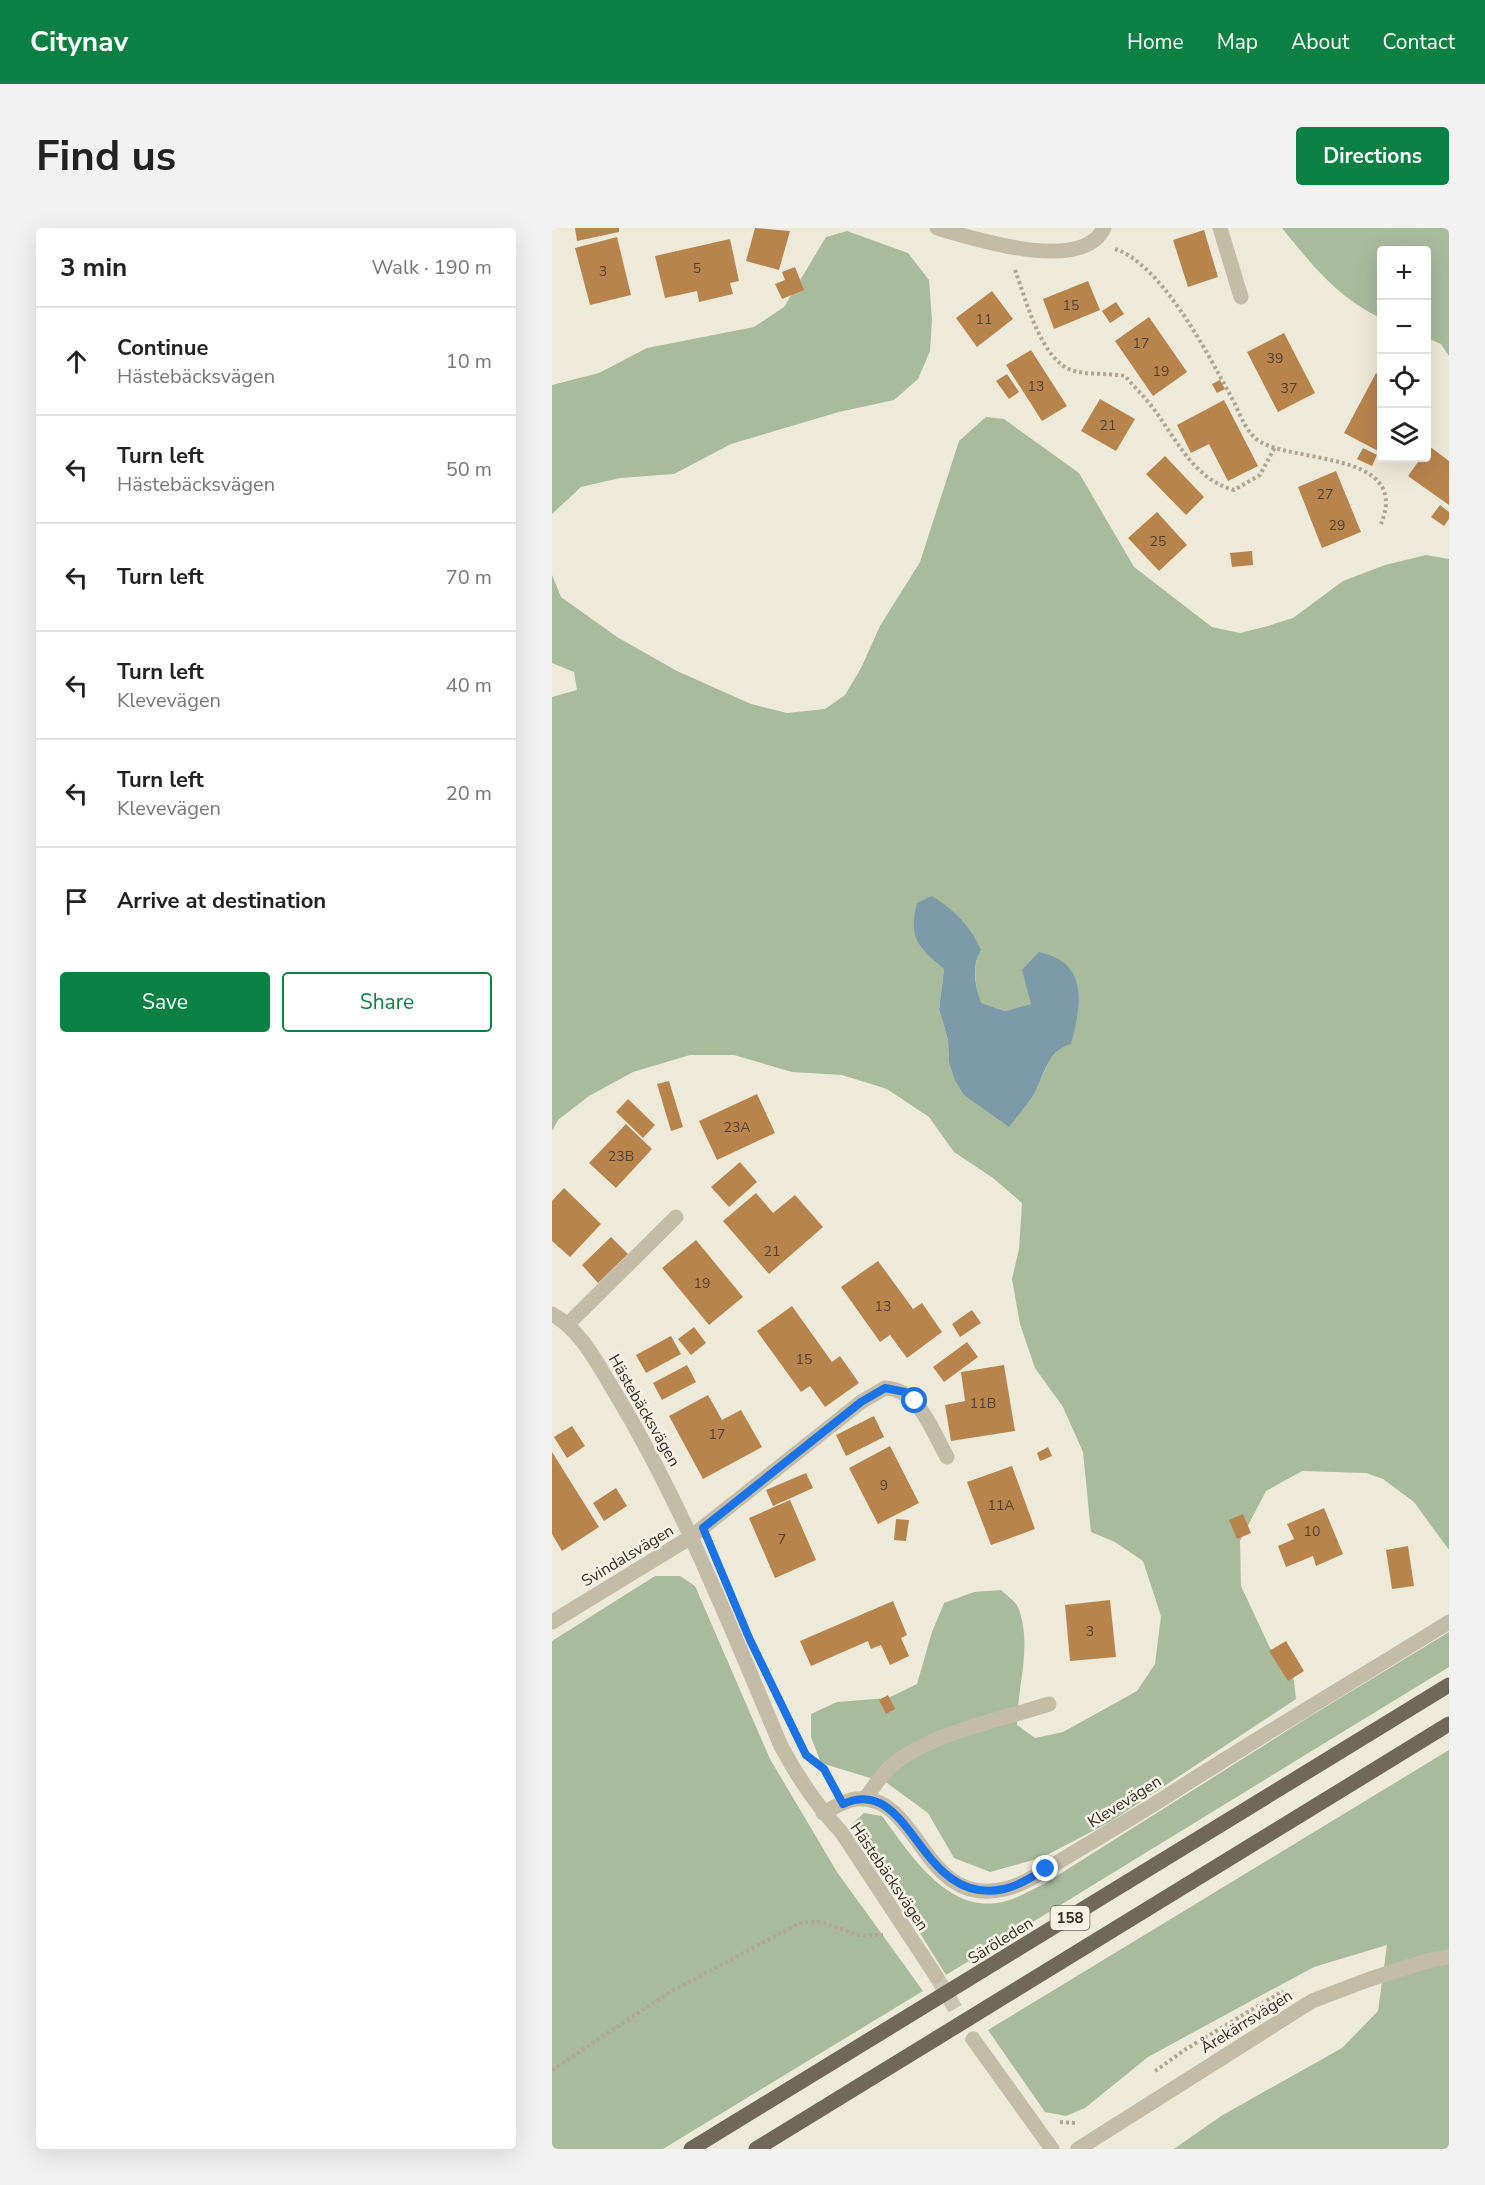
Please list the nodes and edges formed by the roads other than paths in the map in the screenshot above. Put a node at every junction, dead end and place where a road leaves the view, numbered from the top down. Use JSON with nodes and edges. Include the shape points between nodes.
{"nodes":[{"id":1,"x":937,"y":228,"type":"edge"},
{"id":2,"x":1104,"y":228,"type":"edge"},
{"id":3,"x":1220,"y":228,"type":"edge"},
{"id":4,"x":1241,"y":297,"type":"dead end"},
{"id":5,"x":676,"y":1217,"type":"dead end"},
{"id":6,"x":552,"y":1314,"type":"edge"},
{"id":7,"x":569,"y":1323,"type":"junction"},
{"id":8,"x":947,"y":1457,"type":"dead end"},
{"id":9,"x":691,"y":1537,"type":"junction"},
{"id":10,"x":552,"y":1622,"type":"edge"},
{"id":11,"x":1449,"y":1622,"type":"edge"},
{"id":12,"x":1449,"y":1685,"type":"edge"},
{"id":13,"x":1049,"y":1704,"type":"dead end"},
{"id":14,"x":1449,"y":1724,"type":"edge"},
{"id":15,"x":864,"y":1798,"type":"junction"},
{"id":16,"x":823,"y":1813,"type":"junction"},
{"id":17,"x":1449,"y":1957,"type":"edge"},
{"id":18,"x":936,"y":1976,"type":"tunnel mouth"},
{"id":19,"x":973,"y":2039,"type":"tunnel mouth"},
{"id":20,"x":691,"y":2149,"type":"edge"},
{"id":21,"x":756,"y":2149,"type":"edge"},
{"id":22,"x":1052,"y":2149,"type":"edge"},
{"id":23,"x":1078,"y":2149,"type":"edge"}],
"edges":[{"from":1,"to":2,"type":"street","via":[[1013,248],[1057,250],[1088,247],[1099,239]]},
{"from":3,"to":4,"type":"street"},
{"from":5,"to":7,"type":"street"},
{"from":6,"to":7,"type":"street","name":"Hästebäcksvägen"},
{"from":7,"to":9,"type":"street","name":"Hästebäcksvägen","via":[[622,1403],[669,1487]]},
{"from":8,"to":9,"type":"street","via":[[915,1401],[905,1392],[885,1388],[861,1402]]},
{"from":9,"to":10,"type":"street","name":"Svindalsvägen"},
{"from":9,"to":16,"type":"street","name":"Hästebäcksvägen","via":[[781,1746]]},
{"from":11,"to":15,"type":"street","name":"Klevevägen","via":[[1131,1819],[1005,1889],[979,1890],[949,1879],[890,1809]]},
{"from":12,"to":20,"type":"main road","name":"Säröleden","number":"158"},
{"from":13,"to":15,"type":"street","via":[[909,1753],[890,1767]]},
{"from":14,"to":21,"type":"main road","number":"158"},
{"from":15,"to":16,"type":"street","via":[[852,1799]]},
{"from":16,"to":18,"type":"street","name":"Hästebäcksvägen","via":[[842,1833]]},
{"from":17,"to":23,"type":"street","name":"Årekärrsvägen","via":[[1370,1979],[1312,2001]]},
{"from":19,"to":22,"type":"street"}]}
